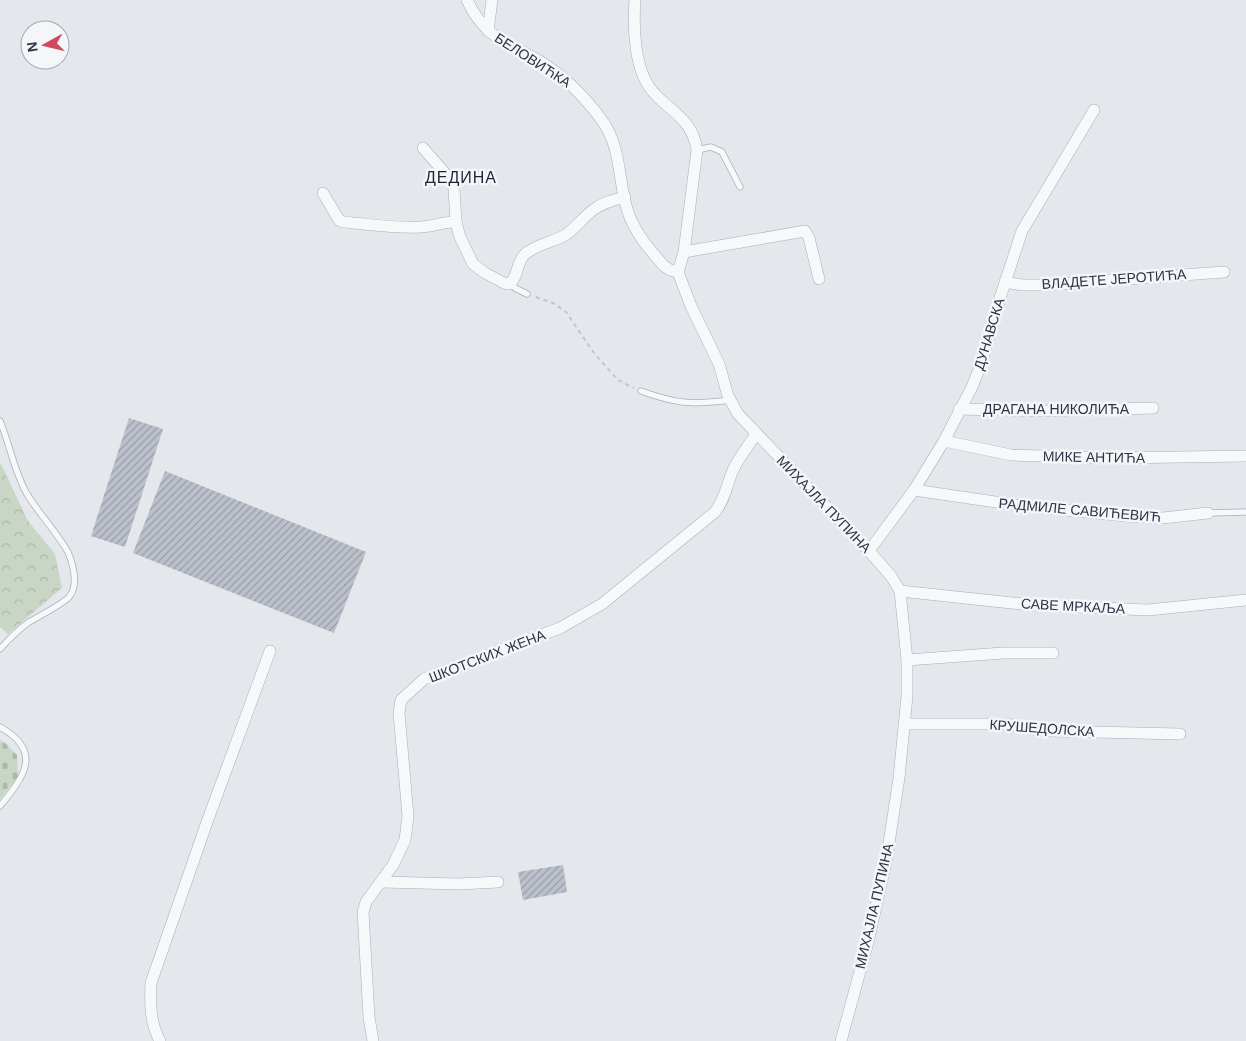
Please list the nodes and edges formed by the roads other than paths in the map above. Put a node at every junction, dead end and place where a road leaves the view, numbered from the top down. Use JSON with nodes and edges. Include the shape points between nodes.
{"nodes":[{"id":1,"x":468,"y":0,"type":"edge"},
{"id":2,"x":492,"y":0,"type":"edge"},
{"id":3,"x":635,"y":0,"type":"edge"},
{"id":4,"x":488,"y":31,"type":"junction"},
{"id":5,"x":1094,"y":110,"type":"dead end"},
{"id":6,"x":423,"y":148,"type":"dead end"},
{"id":7,"x":697,"y":150,"type":"junction"},
{"id":8,"x":740,"y":187,"type":"dead end"},
{"id":9,"x":323,"y":193,"type":"dead end"},
{"id":10,"x":625,"y":197,"type":"junction"},
{"id":11,"x":456,"y":222,"type":"junction"},
{"id":12,"x":684,"y":252,"type":"junction"},
{"id":13,"x":678,"y":272,"type":"junction"},
{"id":14,"x":1224,"y":272,"type":"dead end"},
{"id":15,"x":818,"y":279,"type":"dead end"},
{"id":16,"x":511,"y":282,"type":"junction"},
{"id":17,"x":1005,"y":282,"type":"junction"},
{"id":18,"x":527,"y":294,"type":"road end"},
{"id":19,"x":641,"y":391,"type":"road end"},
{"id":20,"x":730,"y":400,"type":"junction"},
{"id":21,"x":1153,"y":408,"type":"dead end"},
{"id":22,"x":959,"y":409,"type":"junction"},
{"id":23,"x":0,"y":421,"type":"edge"},
{"id":24,"x":756,"y":434,"type":"junction"},
{"id":25,"x":944,"y":441,"type":"junction"},
{"id":26,"x":1246,"y":456,"type":"edge"},
{"id":27,"x":914,"y":490,"type":"junction"},
{"id":28,"x":1246,"y":512,"type":"edge"},
{"id":29,"x":1208,"y":513,"type":"joint"},
{"id":30,"x":870,"y":551,"type":"junction"},
{"id":31,"x":900,"y":591,"type":"junction"},
{"id":32,"x":1246,"y":600,"type":"edge"},
{"id":33,"x":0,"y":648,"type":"edge"},
{"id":34,"x":270,"y":651,"type":"dead end"},
{"id":35,"x":1052,"y":653,"type":"dead end"},
{"id":36,"x":907,"y":660,"type":"junction"},
{"id":37,"x":904,"y":724,"type":"junction"},
{"id":38,"x":0,"y":726,"type":"edge"},
{"id":39,"x":1180,"y":734,"type":"dead end"},
{"id":40,"x":0,"y":806,"type":"edge"},
{"id":41,"x":382,"y":882,"type":"junction"},
{"id":42,"x":498,"y":882,"type":"dead end"},
{"id":43,"x":160,"y":1041,"type":"edge"},
{"id":44,"x":373,"y":1041,"type":"edge"},
{"id":45,"x":842,"y":1041,"type":"edge"}],
"edges":[{"from":1,"to":4,"type":"street","name":"БЕЛОВИЋКА"},
{"from":2,"to":4,"type":"street"},
{"from":3,"to":7,"type":"street","via":[[634,33],[642,74],[654,94],[692,130]]},
{"from":4,"to":10,"type":"street","name":"БЕЛОВИЋКА","via":[[562,76],[589,103],[603,121],[616,147]]},
{"from":5,"to":17,"type":"street","name":"ДУНАВСКА","via":[[1022,231]]},
{"from":6,"to":11,"type":"street","via":[[450,180]]},
{"from":7,"to":8,"type":"lane","via":[[711,147],[722,152]]},
{"from":7,"to":12,"type":"street"},
{"from":9,"to":11,"type":"street","via":[[343,222],[409,228]]},
{"from":10,"to":13,"type":"street","name":"БЕЛОВИЋКА","via":[[637,232],[664,266]]},
{"from":10,"to":16,"type":"street","via":[[593,210],[567,234],[524,254]]},
{"from":11,"to":16,"type":"street","via":[[473,264],[501,282]]},
{"from":12,"to":13,"type":"street"},
{"from":12,"to":15,"type":"street","via":[[805,231]]},
{"from":13,"to":20,"type":"street","name":"МИХАЈЛА ПУПИНА","via":[[719,364]]},
{"from":14,"to":17,"type":"street","name":"ВЛАДЕТЕ ЈЕРОТИЋА","via":[[1044,285]]},
{"from":16,"to":18,"type":"lane"},
{"from":17,"to":22,"type":"street","name":"ДУНАВСКА","via":[[982,364]]},
{"from":19,"to":20,"type":"lane","via":[[682,403]]},
{"from":20,"to":24,"type":"street","name":"МИХАЈЛА ПУПИНА"},
{"from":21,"to":22,"type":"street","name":"ДРАГАНА НИКОЛИЋА"},
{"from":22,"to":25,"type":"street","name":"ДУНАВСКА"},
{"from":23,"to":33,"type":"lane","via":[[13,465],[27,494],[68,552],[74,578],[68,598],[13,634]]},
{"from":24,"to":30,"type":"street","name":"МИХАЈЛА ПУПИНА"},
{"from":24,"to":41,"type":"street","name":"ШКОТСКИХ ЖЕНА","via":[[734,468],[724,501],[715,512],[602,604],[560,628],[424,679],[401,700],[399,713],[408,816],[405,840]]},
{"from":25,"to":26,"type":"street","name":"МИКЕ АНТИЋА","via":[[1011,455],[1116,458]]},
{"from":25,"to":27,"type":"street","name":"ДУНАВСКА"},
{"from":27,"to":29,"type":"street","name":"РАДМИЛЕ САВИЋЕВИЋ","via":[[1023,506],[1127,516],[1163,518]]},
{"from":27,"to":30,"type":"street","name":"ДУНАВСКА"},
{"from":28,"to":29,"type":"lane","name":"РАДМИЛЕ САВИЋЕВИЋ"},
{"from":30,"to":31,"type":"street","name":"МИХАЈЛА ПУПИНА"},
{"from":31,"to":32,"type":"street","name":"САВЕ МРКАЉА","via":[[1031,605],[1148,610]]},
{"from":31,"to":36,"type":"street","name":"МИХАЈЛА ПУПИНА"},
{"from":34,"to":43,"type":"street","via":[[151,983],[150,1005]]},
{"from":35,"to":36,"type":"street"},
{"from":36,"to":37,"type":"street","name":"МИХАЈЛА ПУПИНА"},
{"from":37,"to":39,"type":"street","name":"КРУШЕДОЛСКА","via":[[1006,724],[1052,731]]},
{"from":37,"to":45,"type":"street","name":"МИХАЈЛА ПУПИНА","via":[[886,862]]},
{"from":38,"to":40,"type":"lane","via":[[18,738],[26,756],[22,776]]},
{"from":41,"to":42,"type":"street"},
{"from":41,"to":44,"type":"street","name":"ШКОТСКИХ ЖЕНА","via":[[366,902],[363,912]]}]}
